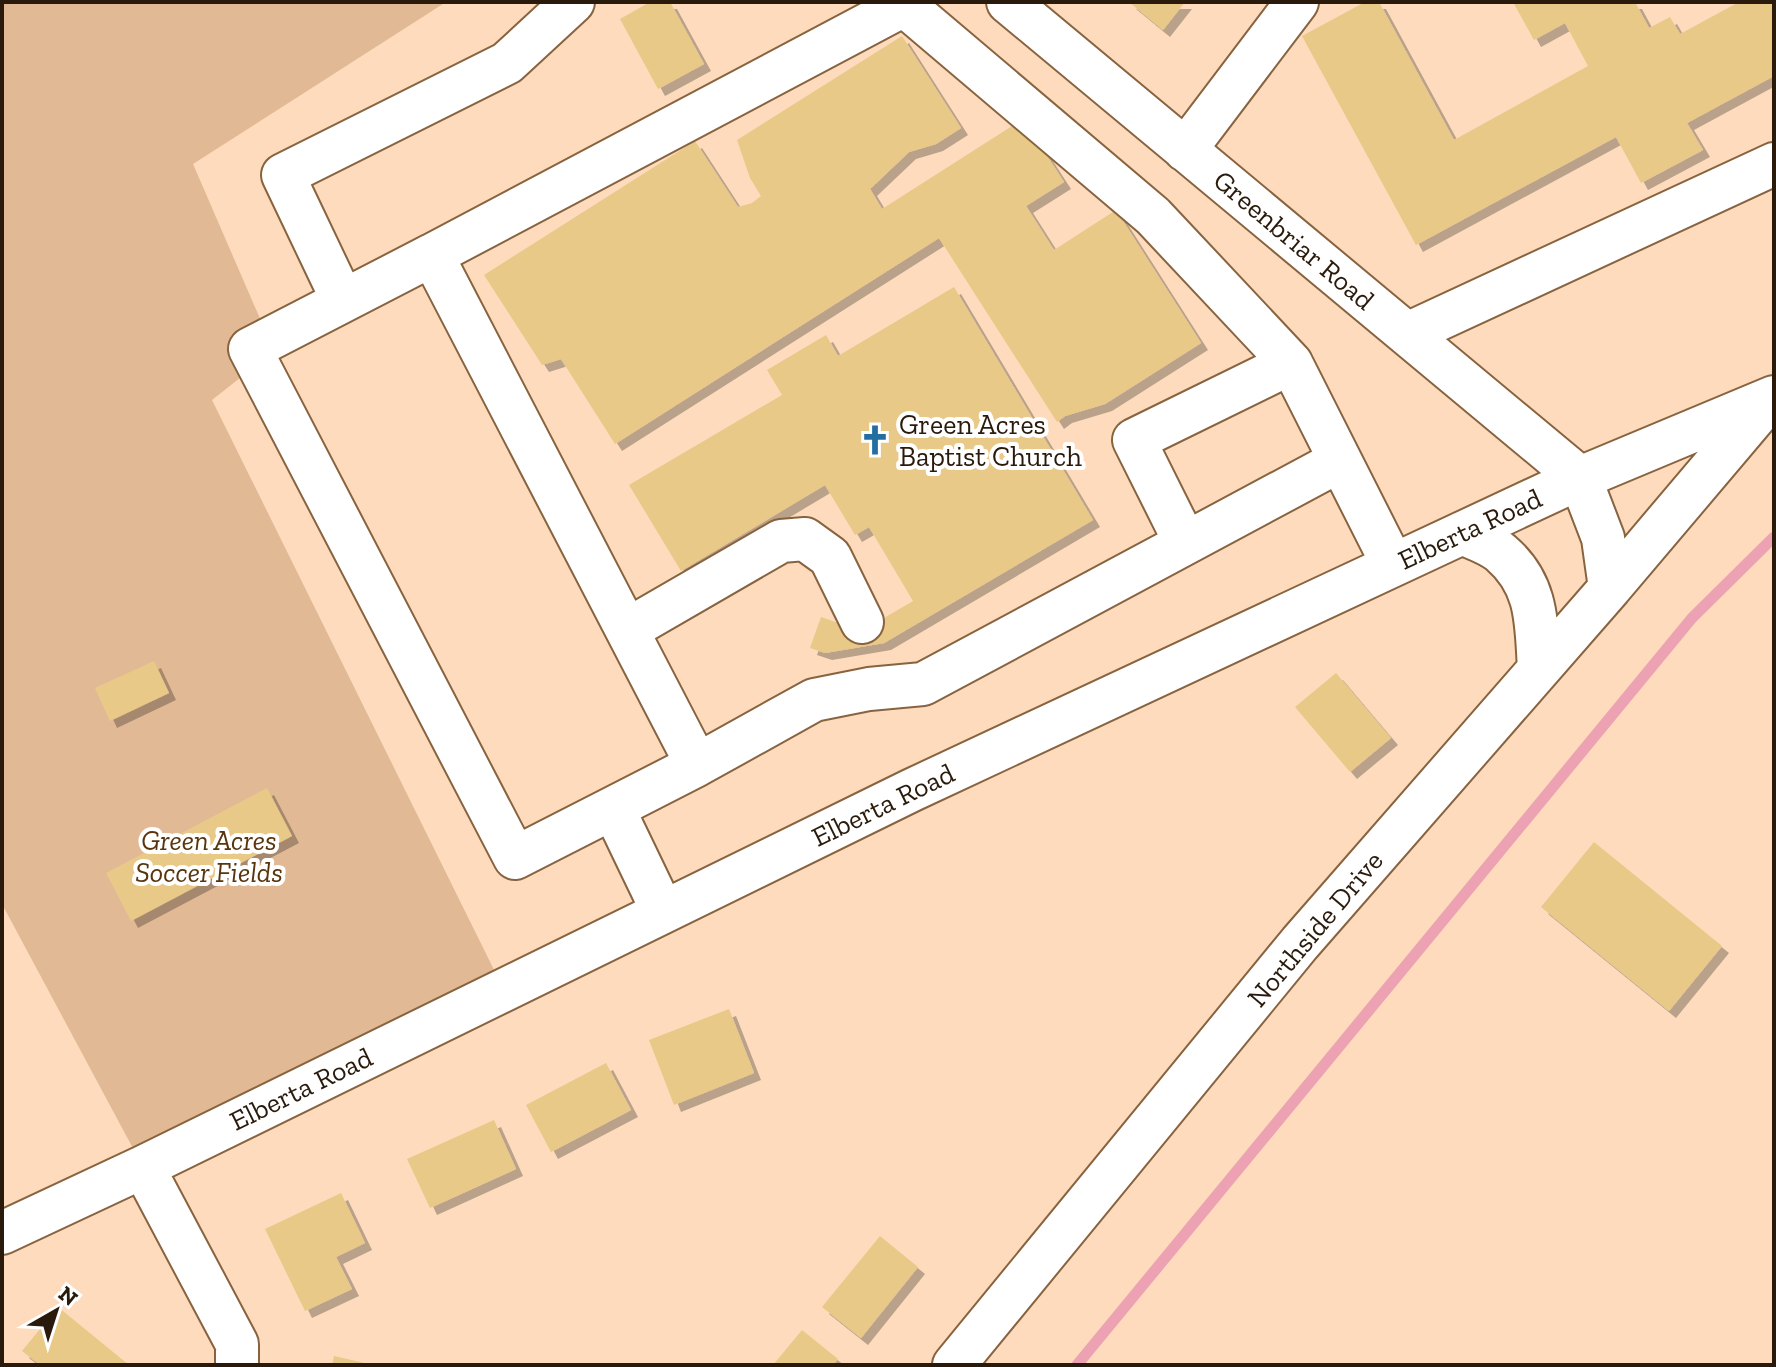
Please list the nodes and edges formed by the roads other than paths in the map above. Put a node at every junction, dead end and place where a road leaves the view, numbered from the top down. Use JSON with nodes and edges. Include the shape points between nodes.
{"nodes":[{"id":1,"x":573,"y":2,"type":"edge"},
{"id":2,"x":1008,"y":2,"type":"edge"},
{"id":3,"x":1297,"y":2,"type":"edge"},
{"id":4,"x":1185,"y":150,"type":"junction"},
{"id":5,"x":1774,"y":164,"type":"edge"},
{"id":6,"x":432,"y":255,"type":"junction"},
{"id":7,"x":343,"y":301,"type":"junction"},
{"id":8,"x":1407,"y":334,"type":"junction"},
{"id":9,"x":1291,"y":363,"type":"junction"},
{"id":10,"x":1772,"y":398,"type":"edge"},
{"id":11,"x":1339,"y":461,"type":"junction"},
{"id":12,"x":1580,"y":478,"type":"junction"},
{"id":13,"x":1462,"y":533,"type":"junction"},
{"id":14,"x":1185,"y":542,"type":"junction"},
{"id":15,"x":1393,"y":565,"type":"junction"},
{"id":16,"x":1610,"y":588,"type":"junction"},
{"id":17,"x":627,"y":630,"type":"junction"},
{"id":18,"x":1539,"y":669,"type":"junction"},
{"id":19,"x":869,"y":689,"type":"junction"},
{"id":20,"x":697,"y":765,"type":"junction"},
{"id":21,"x":613,"y":808,"type":"junction"},
{"id":22,"x":663,"y":912,"type":"junction"},
{"id":23,"x":143,"y":1167,"type":"junction"},
{"id":24,"x":2,"y":1233,"type":"edge"},
{"id":25,"x":237,"y":1365,"type":"edge"},
{"id":26,"x":954,"y":1365,"type":"edge"}],
"edges":[{"from":1,"to":7,"type":"street","via":[[507,63],[283,175]]},
{"from":2,"to":4,"type":"street","name":"Greenbriar Road"},
{"from":3,"to":4,"type":"street"},
{"from":4,"to":8,"type":"street","name":"Greenbriar Road"},
{"from":5,"to":8,"type":"street"},
{"from":6,"to":7,"type":"street"},
{"from":6,"to":9,"type":"street","via":[[904,5],[1153,216]]},
{"from":6,"to":17,"type":"street"},
{"from":7,"to":21,"type":"street","via":[[250,349],[515,858]]},
{"from":8,"to":12,"type":"street","name":"Greenbriar Road"},
{"from":9,"to":11,"type":"street"},
{"from":9,"to":14,"type":"street","via":[[1134,440]]},
{"from":10,"to":12,"type":"street","name":"Elberta Road"},
{"from":10,"to":16,"type":"street","name":"Northside Drive"},
{"from":11,"to":14,"type":"street"},
{"from":11,"to":15,"type":"street"},
{"from":12,"to":13,"type":"street","name":"Elberta Road"},
{"from":12,"to":16,"type":"street","via":[[1603,538]]},
{"from":13,"to":15,"type":"street","name":"Elberta Road"},
{"from":13,"to":18,"type":"street","via":[[1500,552],[1524,578],[1536,607]]},
{"from":14,"to":19,"type":"street","via":[[923,684]]},
{"from":15,"to":22,"type":"street","name":"Elberta Road"},
{"from":16,"to":18,"type":"street","name":"Northside Drive"},
{"from":17,"to":19,"type":"street","via":[[781,541],[805,539],[830,557],[863,634]]},
{"from":17,"to":20,"type":"street"},
{"from":18,"to":26,"type":"street","name":"Northside Drive","via":[[1300,943]]},
{"from":19,"to":20,"type":"street","via":[[814,700]]},
{"from":20,"to":21,"type":"street"},
{"from":21,"to":22,"type":"street"},
{"from":22,"to":23,"type":"street","name":"Elberta Road"},
{"from":23,"to":24,"type":"street","name":"Elberta Road"},
{"from":23,"to":25,"type":"street","via":[[237,1344]]}]}
